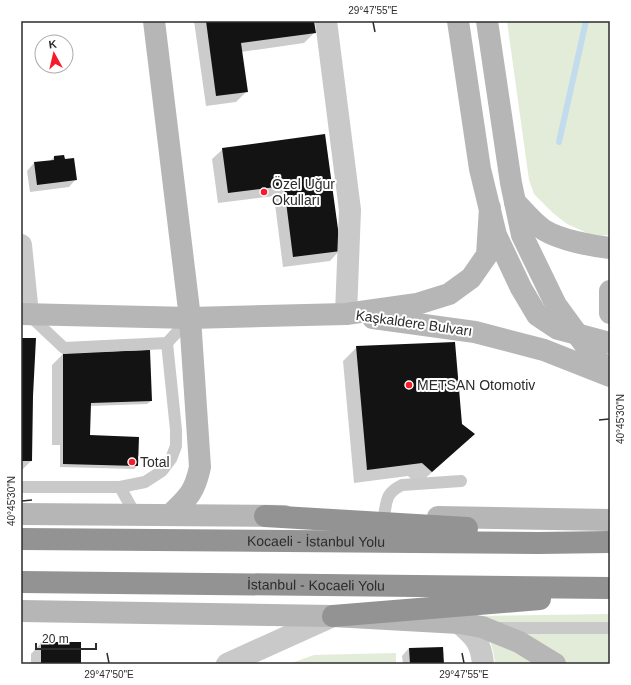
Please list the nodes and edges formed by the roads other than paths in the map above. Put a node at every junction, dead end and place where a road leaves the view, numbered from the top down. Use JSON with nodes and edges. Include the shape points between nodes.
{"nodes":[{"id":1,"x":154,"y":21,"type":"edge"},
{"id":2,"x":326,"y":21,"type":"edge"},
{"id":3,"x":458,"y":21,"type":"edge"},
{"id":4,"x":487,"y":21,"type":"edge"},
{"id":5,"x":515,"y":202,"type":"junction"},
{"id":6,"x":490,"y":208,"type":"junction"},
{"id":7,"x":21,"y":245,"type":"edge"},
{"id":8,"x":610,"y":248,"type":"edge"},
{"id":9,"x":610,"y":291,"type":"edge"},
{"id":10,"x":610,"y":312,"type":"edge"},
{"id":11,"x":24,"y":314,"type":"edge"},
{"id":12,"x":346,"y":314,"type":"junction"},
{"id":13,"x":190,"y":318,"type":"junction"},
{"id":14,"x":578,"y":334,"type":"junction"},
{"id":15,"x":167,"y":343,"type":"junction"},
{"id":16,"x":610,"y":343,"type":"edge"},
{"id":17,"x":610,"y":373,"type":"edge"},
{"id":18,"x":610,"y":376,"type":"edge"},
{"id":19,"x":461,"y":481,"type":"dead end"},
{"id":20,"x":21,"y":487,"type":"edge"},
{"id":21,"x":120,"y":487,"type":"junction"},
{"id":22,"x":21,"y":514,"type":"edge"},
{"id":23,"x":135,"y":514,"type":"junction"},
{"id":24,"x":171,"y":514,"type":"junction"},
{"id":25,"x":265,"y":516,"type":"junction"},
{"id":26,"x":384,"y":516,"type":"junction"},
{"id":27,"x":610,"y":520,"type":"edge"},
{"id":28,"x":610,"y":537,"type":"edge"},
{"id":29,"x":21,"y":539,"type":"edge"},
{"id":30,"x":610,"y":542,"type":"edge"},
{"id":31,"x":21,"y":582,"type":"edge"},
{"id":32,"x":610,"y":588,"type":"edge"},
{"id":33,"x":610,"y":594,"type":"edge"},
{"id":34,"x":21,"y":612,"type":"edge"},
{"id":35,"x":333,"y":616,"type":"junction"},
{"id":36,"x":459,"y":623,"type":"junction"},
{"id":37,"x":482,"y":628,"type":"junction"},
{"id":38,"x":610,"y":628,"type":"edge"},
{"id":39,"x":227,"y":664,"type":"edge"},
{"id":40,"x":483,"y":664,"type":"edge"},
{"id":41,"x":555,"y":664,"type":"edge"}],
"edges":[{"from":1,"to":13,"type":"main road"},
{"from":2,"to":12,"type":"street","via":[[350,210]]},
{"from":3,"to":6,"type":"main road","name":"Kaşkaldere Bulvarı","via":[[480,169]]},
{"from":4,"to":5,"type":"main road"},
{"from":5,"to":8,"type":"main road","via":[[532,221],[546,231],[570,240]]},
{"from":5,"to":14,"type":"main road","via":[[522,234],[556,305]]},
{"from":6,"to":12,"type":"main road","name":"Kaşkaldere Bulvarı","via":[[487,255],[471,278],[449,294],[417,304]]},
{"from":6,"to":14,"type":"main road","name":"Kaşkaldere Bulvarı","via":[[496,235],[537,315],[558,329]]},
{"from":7,"to":11,"type":"street"},
{"from":9,"to":10,"type":"main road"},
{"from":11,"to":13,"type":"main road"},
{"from":11,"to":15,"type":"lane","via":[[64,348]]},
{"from":12,"to":13,"type":"main road"},
{"from":12,"to":18,"type":"main road","name":"Kaşkaldere Bulvarı","via":[[476,332],[544,350]]},
{"from":13,"to":15,"type":"lane"},
{"from":13,"to":24,"type":"main road","via":[[200,467],[197,482],[188,498]]},
{"from":14,"to":16,"type":"main road","name":"Kaşkaldere Bulvarı"},
{"from":14,"to":17,"type":"main road"},
{"from":15,"to":21,"type":"lane","via":[[176,446],[162,471],[145,482]]},
{"from":19,"to":26,"type":"lane","via":[[402,485],[387,496]]},
{"from":20,"to":21,"type":"lane"},
{"from":21,"to":23,"type":"lane"},
{"from":22,"to":23,"type":"main road"},
{"from":23,"to":24,"type":"main road"},
{"from":24,"to":25,"type":"main road"},
{"from":25,"to":26,"type":"main road"},
{"from":25,"to":28,"type":"highway"},
{"from":26,"to":27,"type":"main road"},
{"from":29,"to":30,"type":"highway","name":"Kocaeli - İstanbul Yolu"},
{"from":31,"to":32,"type":"highway","name":"İstanbul - Kocaeli Yolu"},
{"from":33,"to":35,"type":"highway"},
{"from":34,"to":35,"type":"main road"},
{"from":35,"to":36,"type":"main road"},
{"from":35,"to":39,"type":"street"},
{"from":36,"to":37,"type":"main road"},
{"from":36,"to":40,"type":"street","via":[[479,644]]},
{"from":37,"to":38,"type":"lane"},
{"from":37,"to":41,"type":"main road","via":[[519,642]]}]}
